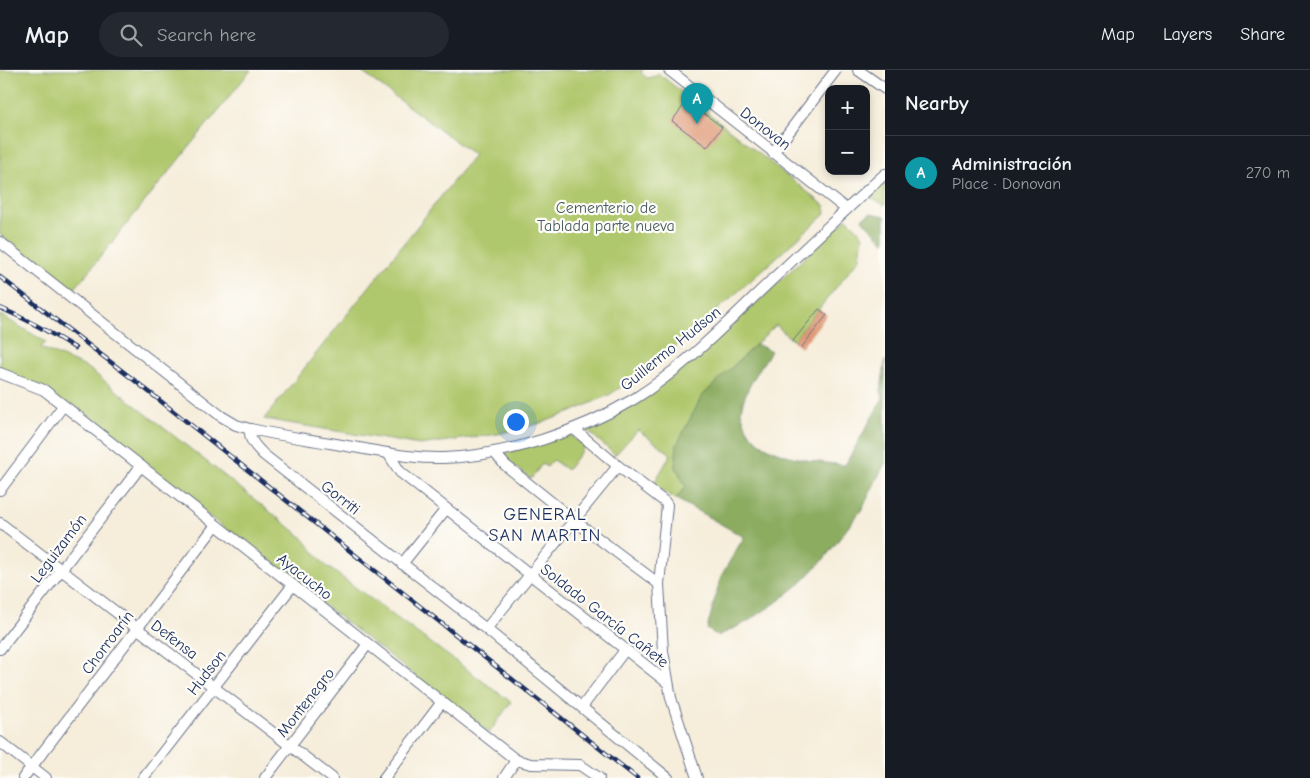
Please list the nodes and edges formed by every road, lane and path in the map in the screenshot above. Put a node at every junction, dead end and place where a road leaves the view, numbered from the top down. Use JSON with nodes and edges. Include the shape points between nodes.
{"nodes":[{"id":1,"x":669,"y":70,"type":"edge"},
{"id":2,"x":836,"y":70,"type":"edge"},
{"id":3,"x":858,"y":70,"type":"edge"},
{"id":4,"x":885,"y":89,"type":"edge"},
{"id":5,"x":773,"y":153,"type":"junction"},
{"id":6,"x":885,"y":174,"type":"edge"},
{"id":7,"x":846,"y":210,"type":"junction"},
{"id":8,"x":0,"y":242,"type":"edge"},
{"id":9,"x":0,"y":374,"type":"edge"},
{"id":10,"x":63,"y":406,"type":"junction"},
{"id":11,"x":250,"y":429,"type":"junction"},
{"id":12,"x":574,"y":429,"type":"junction"},
{"id":13,"x":494,"y":452,"type":"junction"},
{"id":14,"x":388,"y":453,"type":"junction"},
{"id":15,"x":141,"y":466,"type":"junction"},
{"id":16,"x":618,"y":466,"type":"junction"},
{"id":17,"x":0,"y":490,"type":"edge"},
{"id":18,"x":446,"y":509,"type":"junction"},
{"id":19,"x":575,"y":521,"type":"junction"},
{"id":20,"x":0,"y":523,"type":"edge"},
{"id":21,"x":216,"y":525,"type":"junction"},
{"id":22,"x":402,"y":564,"type":"junction"},
{"id":23,"x":61,"y":569,"type":"junction"},
{"id":24,"x":530,"y":575,"type":"junction"},
{"id":25,"x":658,"y":584,"type":"junction"},
{"id":26,"x":293,"y":586,"type":"junction"},
{"id":27,"x":136,"y":628,"type":"junction"},
{"id":28,"x":486,"y":629,"type":"junction"},
{"id":29,"x":368,"y":644,"type":"junction"},
{"id":30,"x":0,"y":649,"type":"edge"},
{"id":31,"x":625,"y":650,"type":"junction"},
{"id":32,"x":668,"y":683,"type":"junction"},
{"id":33,"x":214,"y":687,"type":"junction"},
{"id":34,"x":442,"y":702,"type":"junction"},
{"id":35,"x":582,"y":707,"type":"junction"},
{"id":36,"x":0,"y":742,"type":"edge"},
{"id":37,"x":290,"y":746,"type":"junction"},
{"id":38,"x":516,"y":760,"type":"junction"},
{"id":39,"x":31,"y":767,"type":"junction"},
{"id":40,"x":23,"y":778,"type":"edge"},
{"id":41,"x":46,"y":778,"type":"edge"},
{"id":42,"x":143,"y":778,"type":"edge"},
{"id":43,"x":265,"y":778,"type":"edge"},
{"id":44,"x":332,"y":778,"type":"edge"},
{"id":45,"x":384,"y":778,"type":"edge"},
{"id":46,"x":504,"y":778,"type":"edge"},
{"id":47,"x":599,"y":778,"type":"edge"},
{"id":48,"x":668,"y":778,"type":"edge"},
{"id":49,"x":697,"y":778,"type":"edge"}],
"edges":[{"from":1,"to":5,"type":"street","name":"Donovan"},
{"from":2,"to":5,"type":"street"},
{"from":3,"to":4,"type":"street"},
{"from":5,"to":7,"type":"street","name":"Donovan"},
{"from":6,"to":7,"type":"street","name":"Guillermo Hudson"},
{"from":7,"to":12,"type":"street","name":"Guillermo Hudson","via":[[715,335],[666,375],[613,411]]},
{"from":8,"to":11,"type":"street","via":[[221,416]]},
{"from":9,"to":10,"type":"street","name":"Ayacucho","via":[[44,390]]},
{"from":10,"to":15,"type":"street","name":"Ayacucho"},
{"from":10,"to":17,"type":"street"},
{"from":11,"to":14,"type":"street","name":"Guillermo Hudson"},
{"from":11,"to":22,"type":"street","name":"Gorriti","via":[[249,436],[264,455]]},
{"from":12,"to":13,"type":"street","name":"Guillermo Hudson"},
{"from":12,"to":16,"type":"street"},
{"from":13,"to":14,"type":"street","name":"Guillermo Hudson","via":[[443,458]]},
{"from":13,"to":19,"type":"street","via":[[505,466]]},
{"from":14,"to":18,"type":"street","name":"Soldado García Cañete","via":[[400,472]]},
{"from":15,"to":21,"type":"street","name":"Ayacucho"},
{"from":15,"to":23,"type":"street","name":"Leguizamón"},
{"from":16,"to":19,"type":"street"},
{"from":16,"to":25,"type":"street","via":[[665,502],[668,510]]},
{"from":18,"to":22,"type":"street"},
{"from":18,"to":24,"type":"street","name":"Soldado García Cañete"},
{"from":19,"to":24,"type":"street"},
{"from":19,"to":25,"type":"street"},
{"from":20,"to":23,"type":"street","name":"Defensa"},
{"from":21,"to":26,"type":"street","name":"Ayacucho"},
{"from":21,"to":27,"type":"street","name":"Chorroarín"},
{"from":22,"to":28,"type":"street","name":"Gorriti"},
{"from":23,"to":27,"type":"street","name":"Defensa"},
{"from":23,"to":30,"type":"street","name":"Leguizamón"},
{"from":24,"to":28,"type":"street"},
{"from":24,"to":31,"type":"street","name":"Soldado García Cañete"},
{"from":25,"to":32,"type":"street"},
{"from":26,"to":29,"type":"street","name":"Ayacucho"},
{"from":26,"to":33,"type":"street","name":"Hudson"},
{"from":27,"to":33,"type":"street","name":"Defensa"},
{"from":27,"to":39,"type":"street","name":"Chorroarín"},
{"from":28,"to":35,"type":"street","name":"Gorriti"},
{"from":29,"to":34,"type":"street","name":"Ayacucho"},
{"from":29,"to":37,"type":"street","name":"Montenegro"},
{"from":31,"to":32,"type":"street","name":"Soldado García Cañete"},
{"from":31,"to":35,"type":"street"},
{"from":32,"to":49,"type":"street"},
{"from":33,"to":37,"type":"street","name":"Defensa"},
{"from":33,"to":42,"type":"street","name":"Hudson"},
{"from":34,"to":38,"type":"street","name":"Ayacucho"},
{"from":34,"to":45,"type":"street"},
{"from":35,"to":48,"type":"street","name":"Gorriti"},
{"from":36,"to":39,"type":"street"},
{"from":37,"to":43,"type":"street","name":"Montenegro"},
{"from":37,"to":44,"type":"street","name":"Defensa"},
{"from":38,"to":46,"type":"street"},
{"from":38,"to":47,"type":"street","name":"Ayacucho","via":[[531,764],[580,765]]},
{"from":39,"to":40,"type":"street","name":"Chorroarín"},
{"from":39,"to":41,"type":"street"}]}
